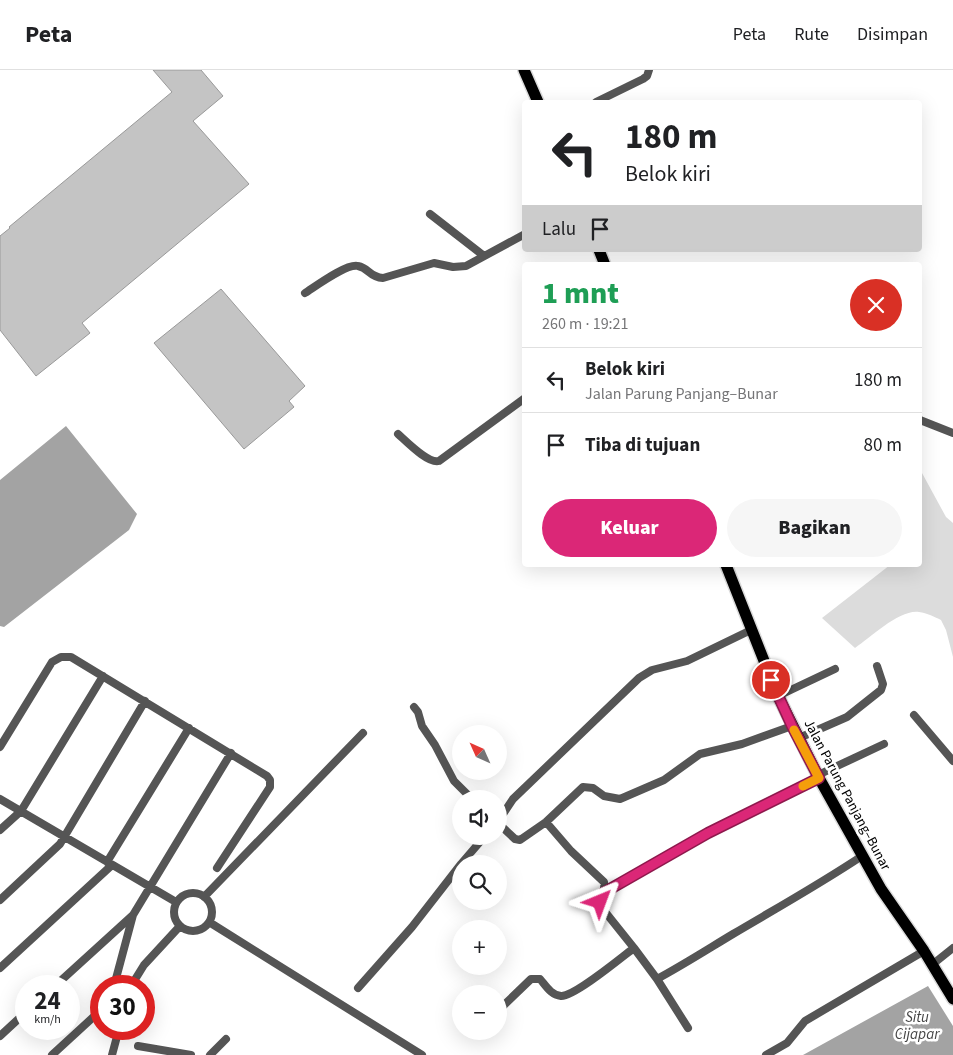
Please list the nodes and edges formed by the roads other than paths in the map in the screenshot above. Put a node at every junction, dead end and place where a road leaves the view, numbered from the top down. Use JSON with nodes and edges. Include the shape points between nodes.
{"nodes":[{"id":1,"x":524,"y":70,"type":"edge"},
{"id":2,"x":649,"y":70,"type":"edge"},
{"id":3,"x":537,"y":100,"type":"edge"},
{"id":4,"x":600,"y":100,"type":"edge"},
{"id":5,"x":430,"y":214,"type":"dead end"},
{"id":6,"x":522,"y":236,"type":"edge"},
{"id":7,"x":484,"y":256,"type":"junction"},
{"id":8,"x":305,"y":293,"type":"dead end"},
{"id":9,"x":522,"y":400,"type":"edge"},
{"id":10,"x":922,"y":421,"type":"edge"},
{"id":11,"x":953,"y":433,"type":"edge"},
{"id":12,"x":398,"y":434,"type":"dead end"},
{"id":13,"x":727,"y":567,"type":"edge"},
{"id":14,"x":751,"y":630,"type":"junction"},
{"id":15,"x":877,"y":666,"type":"dead end"},
{"id":16,"x":834,"y":669,"type":"dead end"},
{"id":17,"x":104,"y":676,"type":"junction"},
{"id":18,"x":778,"y":696,"type":"junction"},
{"id":19,"x":145,"y":701,"type":"junction"},
{"id":20,"x":414,"y":708,"type":"dead end"},
{"id":21,"x":914,"y":715,"type":"dead end"},
{"id":22,"x":792,"y":726,"type":"junction"},
{"id":23,"x":189,"y":728,"type":"junction"},
{"id":24,"x":363,"y":733,"type":"dead end"},
{"id":25,"x":799,"y":738,"type":"junction"},
{"id":26,"x":884,"y":744,"type":"dead end"},
{"id":27,"x":0,"y":747,"type":"edge"},
{"id":28,"x":231,"y":753,"type":"junction"},
{"id":29,"x":953,"y":761,"type":"edge"},
{"id":30,"x":819,"y":777,"type":"junction"},
{"id":31,"x":463,"y":790,"type":"edge"},
{"id":32,"x":0,"y":799,"type":"edge"},
{"id":33,"x":507,"y":808,"type":"edge"},
{"id":34,"x":21,"y":811,"type":"junction"},
{"id":35,"x":546,"y":822,"type":"junction"},
{"id":36,"x":0,"y":830,"type":"edge"},
{"id":37,"x":507,"y":831,"type":"edge"},
{"id":38,"x":64,"y":837,"type":"junction"},
{"id":39,"x":477,"y":845,"type":"edge"},
{"id":40,"x":469,"y":855,"type":"edge"},
{"id":41,"x":862,"y":856,"type":"junction"},
{"id":42,"x":109,"y":863,"type":"junction"},
{"id":43,"x":217,"y":868,"type":"dead end"},
{"id":44,"x":452,"y":876,"type":"edge"},
{"id":45,"x":150,"y":887,"type":"junction"},
{"id":46,"x":603,"y":893,"type":"junction"},
{"id":47,"x":204,"y":897,"type":"junction"},
{"id":48,"x":0,"y":900,"type":"edge"},
{"id":49,"x":176,"y":902,"type":"junction"},
{"id":50,"x":133,"y":915,"type":"junction"},
{"id":51,"x":209,"y":922,"type":"junction"},
{"id":52,"x":180,"y":926,"type":"junction"},
{"id":53,"x":634,"y":948,"type":"junction"},
{"id":54,"x":953,"y":948,"type":"edge"},
{"id":55,"x":924,"y":950,"type":"junction"},
{"id":56,"x":933,"y":964,"type":"junction"},
{"id":57,"x":0,"y":968,"type":"edge"},
{"id":58,"x":67,"y":975,"type":"edge"},
{"id":59,"x":117,"y":975,"type":"edge"},
{"id":60,"x":137,"y":975,"type":"edge"},
{"id":61,"x":657,"y":979,"type":"junction"},
{"id":62,"x":358,"y":988,"type":"dead end"},
{"id":63,"x":953,"y":999,"type":"edge"},
{"id":64,"x":507,"y":1002,"type":"edge"},
{"id":65,"x":90,"y":1020,"type":"edge"},
{"id":66,"x":15,"y":1022,"type":"edge"},
{"id":67,"x":688,"y":1028,"type":"dead end"},
{"id":68,"x":0,"y":1036,"type":"edge"},
{"id":69,"x":116,"y":1040,"type":"edge"},
{"id":70,"x":226,"y":1040,"type":"dead end"},
{"id":71,"x":138,"y":1046,"type":"dead end"},
{"id":72,"x":52,"y":1055,"type":"edge"},
{"id":73,"x":112,"y":1055,"type":"edge"},
{"id":74,"x":191,"y":1055,"type":"edge"},
{"id":75,"x":210,"y":1055,"type":"edge"},
{"id":76,"x":422,"y":1055,"type":"edge"},
{"id":77,"x":766,"y":1055,"type":"edge"}],
"edges":[{"from":1,"to":3,"type":"main road"},
{"from":2,"to":4,"type":"street","via":[[644,79]]},
{"from":5,"to":7,"type":"street"},
{"from":6,"to":7,"type":"street"},
{"from":7,"to":8,"type":"street","via":[[466,266],[434,263],[383,278],[374,277],[360,266],[351,266]]},
{"from":9,"to":12,"type":"street","via":[[439,461],[428,459]]},
{"from":10,"to":11,"type":"street"},
{"from":13,"to":14,"type":"main road","name":"Jalan Parung Panjang–Bunar"},
{"from":14,"to":18,"type":"main road","name":"Jalan Parung Panjang–Bunar"},
{"from":14,"to":33,"type":"street","via":[[687,661],[652,670],[639,678]]},
{"from":15,"to":25,"type":"street","via":[[881,690],[848,717]]},
{"from":16,"to":18,"type":"street"},
{"from":17,"to":19,"type":"street"},
{"from":17,"to":27,"type":"street","via":[[72,656],[61,656],[52,662]]},
{"from":17,"to":34,"type":"street"},
{"from":18,"to":22,"type":"main road","name":"Jalan Parung Panjang–Bunar"},
{"from":19,"to":23,"type":"street"},
{"from":19,"to":38,"type":"street"},
{"from":20,"to":31,"type":"street","via":[[454,781]]},
{"from":21,"to":29,"type":"street"},
{"from":22,"to":25,"type":"main road","name":"Jalan Parung Panjang–Bunar"},
{"from":22,"to":35,"type":"street","via":[[742,744],[700,754],[664,780],[620,799],[583,787]]},
{"from":23,"to":28,"type":"street"},
{"from":23,"to":42,"type":"street"},
{"from":24,"to":47,"type":"street"},
{"from":25,"to":30,"type":"main road","name":"Jalan Parung Panjang–Bunar"},
{"from":26,"to":30,"type":"street"},
{"from":28,"to":43,"type":"street","via":[[267,776],[270,787]]},
{"from":28,"to":45,"type":"street"},
{"from":30,"to":41,"type":"main road","name":"Jalan Parung Panjang–Bunar"},
{"from":30,"to":46,"type":"street","via":[[708,833]]},
{"from":32,"to":34,"type":"street"},
{"from":34,"to":36,"type":"street"},
{"from":34,"to":38,"type":"street"},
{"from":35,"to":37,"type":"street","via":[[518,840]]},
{"from":35,"to":46,"type":"street","via":[[604,882]]},
{"from":38,"to":42,"type":"street"},
{"from":38,"to":48,"type":"street"},
{"from":39,"to":40,"type":"street"},
{"from":41,"to":55,"type":"main road","name":"Jalan Parung Panjang–Bunar"},
{"from":41,"to":61,"type":"street"},
{"from":42,"to":45,"type":"street"},
{"from":42,"to":57,"type":"street"},
{"from":44,"to":62,"type":"street"},
{"from":45,"to":49,"type":"street"},
{"from":45,"to":50,"type":"street"},
{"from":46,"to":53,"type":"street","via":[[602,908]]},
{"from":47,"to":49,"type":"street","via":[[186,894]]},
{"from":47,"to":51,"type":"street","via":[[211,908]]},
{"from":49,"to":52,"type":"street","via":[[174,915]]},
{"from":50,"to":58,"type":"street"},
{"from":50,"to":59,"type":"street"},
{"from":51,"to":52,"type":"street","via":[[199,930],[185,930]]},
{"from":51,"to":76,"type":"street"},
{"from":52,"to":60,"type":"street"},
{"from":53,"to":61,"type":"street"},
{"from":53,"to":64,"type":"street","via":[[568,995],[553,993],[540,978],[535,978]]},
{"from":54,"to":56,"type":"street"},
{"from":55,"to":56,"type":"main road","name":"Jalan Parung Panjang–Bunar"},
{"from":55,"to":77,"type":"street","via":[[805,1021],[787,1043]]},
{"from":56,"to":63,"type":"main road","name":"Jalan Parung Panjang–Bunar"},
{"from":61,"to":67,"type":"street"},
{"from":65,"to":72,"type":"street"},
{"from":66,"to":68,"type":"street"},
{"from":69,"to":73,"type":"street"},
{"from":70,"to":75,"type":"street"},
{"from":71,"to":74,"type":"street"}]}
